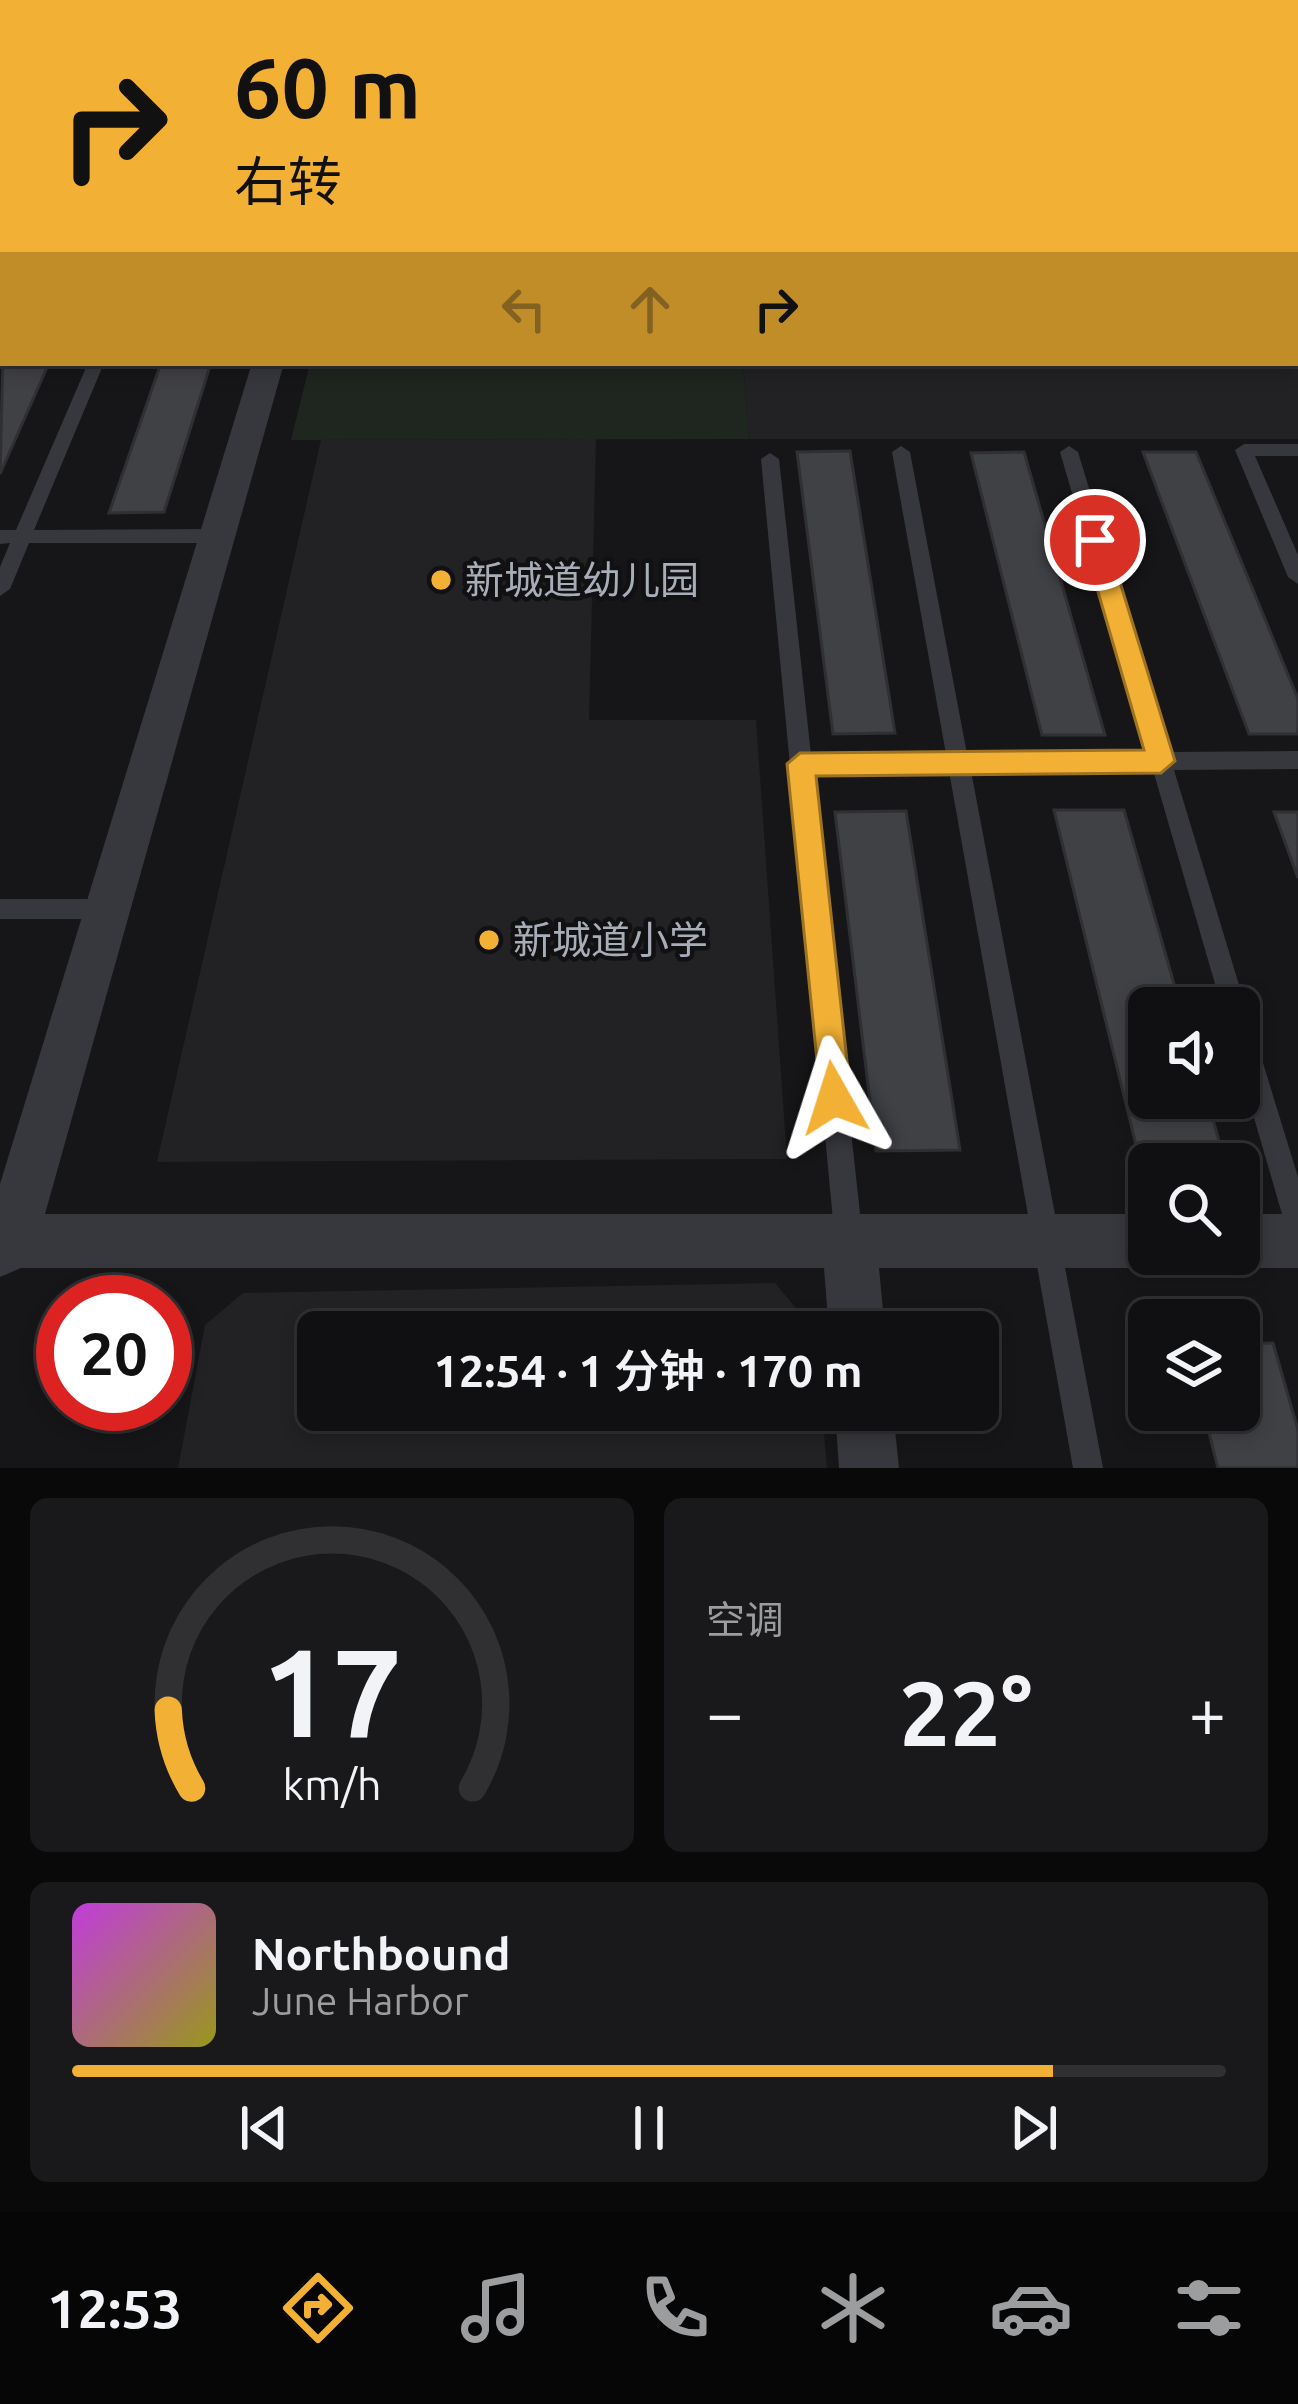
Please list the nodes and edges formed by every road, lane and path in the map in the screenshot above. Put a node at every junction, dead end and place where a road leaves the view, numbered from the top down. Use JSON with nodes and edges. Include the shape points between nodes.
{"nodes":[{"id":1,"x":95,"y":366,"type":"edge"},
{"id":2,"x":267,"y":366,"type":"edge"},
{"id":3,"x":1298,"y":450,"type":"edge"},
{"id":4,"x":901,"y":452,"type":"dead end"},
{"id":5,"x":1069,"y":452,"type":"dead end"},
{"id":6,"x":770,"y":459,"type":"dead end"},
{"id":7,"x":217,"y":536,"type":"junction"},
{"id":8,"x":0,"y":537,"type":"edge"},
{"id":9,"x":22,"y":537,"type":"junction"},
{"id":10,"x":1298,"y":577,"type":"edge"},
{"id":11,"x":0,"y":589,"type":"edge"},
{"id":12,"x":1298,"y":760,"type":"edge"},
{"id":13,"x":1161,"y":761,"type":"junction"},
{"id":14,"x":959,"y":763,"type":"junction"},
{"id":15,"x":800,"y":764,"type":"junction"},
{"id":16,"x":0,"y":909,"type":"edge"},
{"id":17,"x":108,"y":909,"type":"junction"},
{"id":18,"x":1228,"y":987,"type":"edge"},
{"id":19,"x":1260,"y":1094,"type":"edge"},
{"id":20,"x":1298,"y":1221,"type":"edge"},
{"id":21,"x":849,"y":1241,"type":"junction"},
{"id":22,"x":1047,"y":1241,"type":"junction"},
{"id":23,"x":1128,"y":1241,"type":"edge"},
{"id":24,"x":1260,"y":1241,"type":"edge"},
{"id":25,"x":1298,"y":1241,"type":"edge"},
{"id":26,"x":5,"y":1246,"type":"edge"},
{"id":27,"x":855,"y":1311,"type":"edge"},
{"id":28,"x":866,"y":1431,"type":"edge"},
{"id":29,"x":869,"y":1468,"type":"edge"},
{"id":30,"x":1088,"y":1468,"type":"edge"}],
"edges":[{"from":1,"to":9,"type":"lane"},
{"from":2,"to":7,"type":"street"},
{"from":3,"to":10,"type":"lane","via":[[1244,450]]},
{"from":4,"to":14,"type":"lane"},
{"from":5,"to":13,"type":"lane"},
{"from":6,"to":15,"type":"lane"},
{"from":7,"to":9,"type":"lane"},
{"from":7,"to":17,"type":"street"},
{"from":8,"to":9,"type":"lane"},
{"from":9,"to":11,"type":"lane"},
{"from":12,"to":13,"type":"lane"},
{"from":13,"to":14,"type":"lane"},
{"from":13,"to":18,"type":"lane"},
{"from":14,"to":15,"type":"lane"},
{"from":14,"to":22,"type":"lane"},
{"from":15,"to":21,"type":"lane"},
{"from":16,"to":17,"type":"lane"},
{"from":17,"to":26,"type":"street"},
{"from":19,"to":20,"type":"lane"},
{"from":21,"to":22,"type":"street"},
{"from":21,"to":26,"type":"street"},
{"from":21,"to":27,"type":"street"},
{"from":22,"to":23,"type":"street"},
{"from":22,"to":30,"type":"lane"},
{"from":24,"to":25,"type":"street"},
{"from":28,"to":29,"type":"street"}]}
